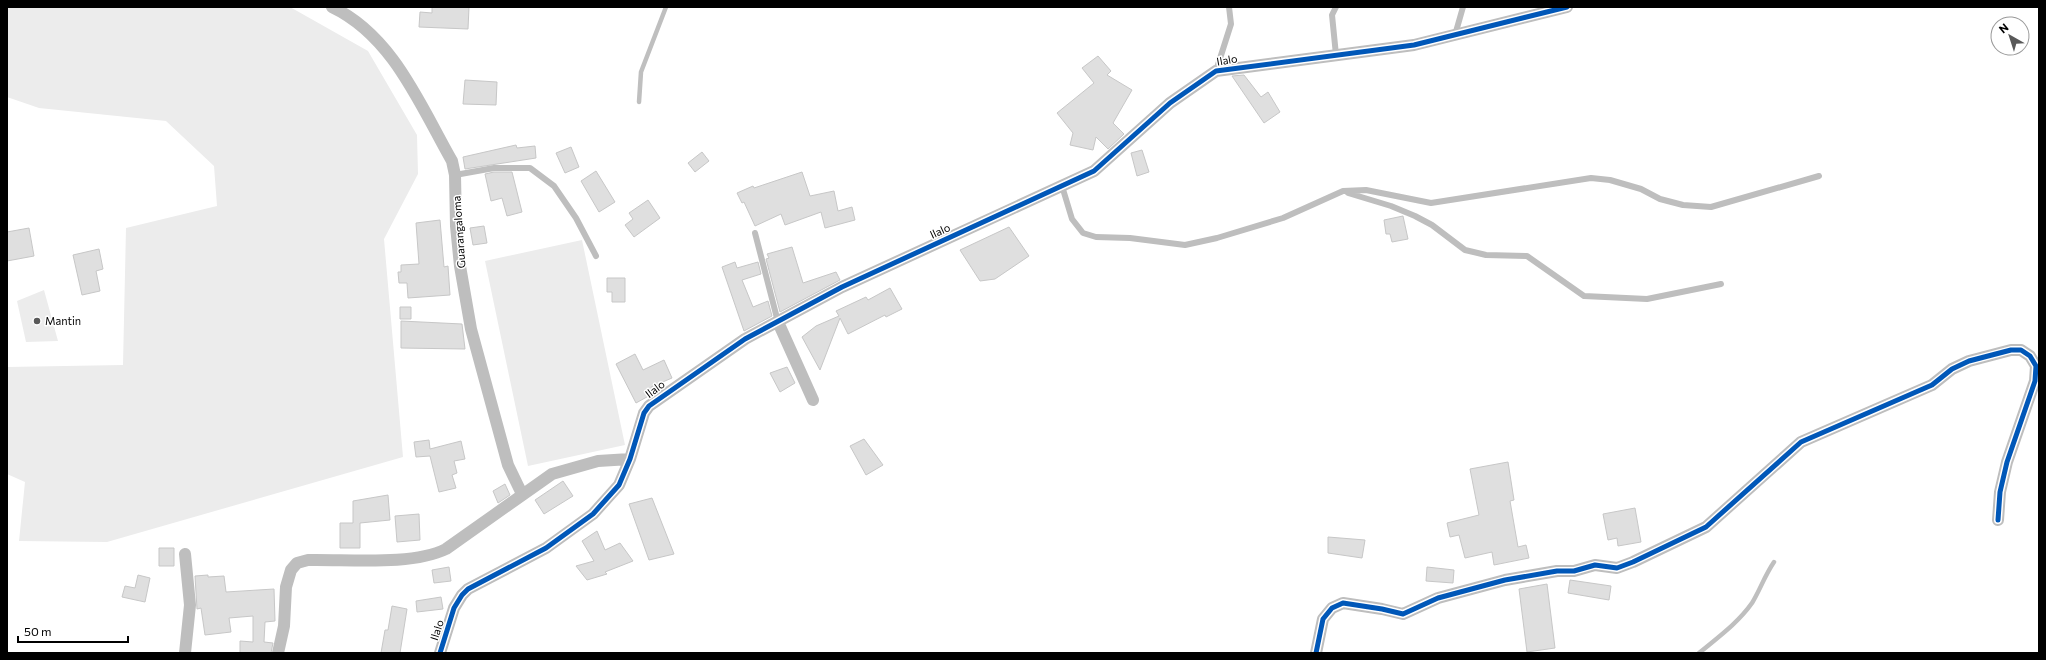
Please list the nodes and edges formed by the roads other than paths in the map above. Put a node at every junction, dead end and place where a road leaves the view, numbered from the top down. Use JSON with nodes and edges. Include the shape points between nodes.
{"nodes":[{"id":1,"x":332,"y":7,"type":"edge"},
{"id":2,"x":1229,"y":7,"type":"edge"},
{"id":3,"x":1336,"y":7,"type":"edge"},
{"id":4,"x":1463,"y":7,"type":"edge"},
{"id":5,"x":1567,"y":7,"type":"edge"},
{"id":6,"x":1455,"y":36,"type":"junction"},
{"id":7,"x":1336,"y":55,"type":"junction"},
{"id":8,"x":1216,"y":71,"type":"junction"},
{"id":9,"x":455,"y":175,"type":"junction"},
{"id":10,"x":1819,"y":176,"type":"dead end"},
{"id":11,"x":1062,"y":186,"type":"junction"},
{"id":12,"x":1343,"y":191,"type":"junction"},
{"id":13,"x":755,"y":233,"type":"dead end"},
{"id":14,"x":596,"y":256,"type":"dead end"},
{"id":15,"x":1721,"y":284,"type":"dead end"},
{"id":16,"x":778,"y":322,"type":"junction"},
{"id":17,"x":813,"y":400,"type":"dead end"},
{"id":18,"x":630,"y":459,"type":"junction"},
{"id":19,"x":522,"y":494,"type":"junction"},
{"id":20,"x":1998,"y":520,"type":"dead end"},
{"id":21,"x":185,"y":554,"type":"dead end"},
{"id":22,"x":185,"y":653,"type":"edge"},
{"id":23,"x":278,"y":653,"type":"edge"},
{"id":24,"x":440,"y":653,"type":"edge"},
{"id":25,"x":1316,"y":653,"type":"edge"}],
"edges":[{"from":1,"to":9,"type":"street","name":"Guarangaloma","via":[[362,24],[387,50],[452,161]]},
{"from":2,"to":8,"type":"lane","via":[[1231,24]]},
{"from":3,"to":7,"type":"lane","via":[[1332,15]]},
{"from":4,"to":6,"type":"lane"},
{"from":5,"to":6,"type":"street","name":"Ilalo"},
{"from":6,"to":7,"type":"street","name":"Ilalo","via":[[1414,45]]},
{"from":7,"to":8,"type":"street","name":"Ilalo"},
{"from":8,"to":11,"type":"street","name":"Ilalo","via":[[1170,103],[1094,172]]},
{"from":9,"to":14,"type":"lane","via":[[494,168],[530,168],[554,186],[576,218]]},
{"from":9,"to":19,"type":"street","name":"Guarangaloma","via":[[456,226],[471,329],[508,465]]},
{"from":10,"to":12,"type":"lane","via":[[1711,207],[1683,205],[1610,180],[1591,178],[1431,203],[1366,190]]},
{"from":11,"to":12,"type":"lane","via":[[1072,219],[1083,233],[1096,237],[1130,238],[1185,245],[1283,218]]},
{"from":11,"to":16,"type":"street","name":"Ilalo","via":[[842,287]]},
{"from":12,"to":15,"type":"lane","via":[[1415,216],[1432,225],[1465,250],[1486,255],[1527,256],[1584,296],[1647,299]]},
{"from":13,"to":16,"type":"lane"},
{"from":16,"to":17,"type":"street"},
{"from":16,"to":18,"type":"street","name":"Ilalo","via":[[745,339],[654,400],[644,413]]},
{"from":18,"to":19,"type":"street","via":[[598,461],[552,474]]},
{"from":18,"to":24,"type":"street","name":"Ilalo","via":[[619,485],[593,514],[546,548],[476,584],[462,595],[454,608]]},
{"from":19,"to":23,"type":"street","via":[[436,554],[392,559],[308,560],[297,563],[286,587],[284,626]]},
{"from":20,"to":25,"type":"street","via":[[2000,492],[2007,462],[2035,381],[2036,366],[2030,356],[2022,350],[2012,350],[1969,361],[1952,369],[1932,386],[1801,442],[1706,527],[1633,562],[1617,568],[1595,565],[1574,572],[1557,571],[1505,580],[1438,598],[1403,614],[1343,603],[1332,608],[1323,619]]},
{"from":21,"to":22,"type":"street","via":[[190,605]]}]}
